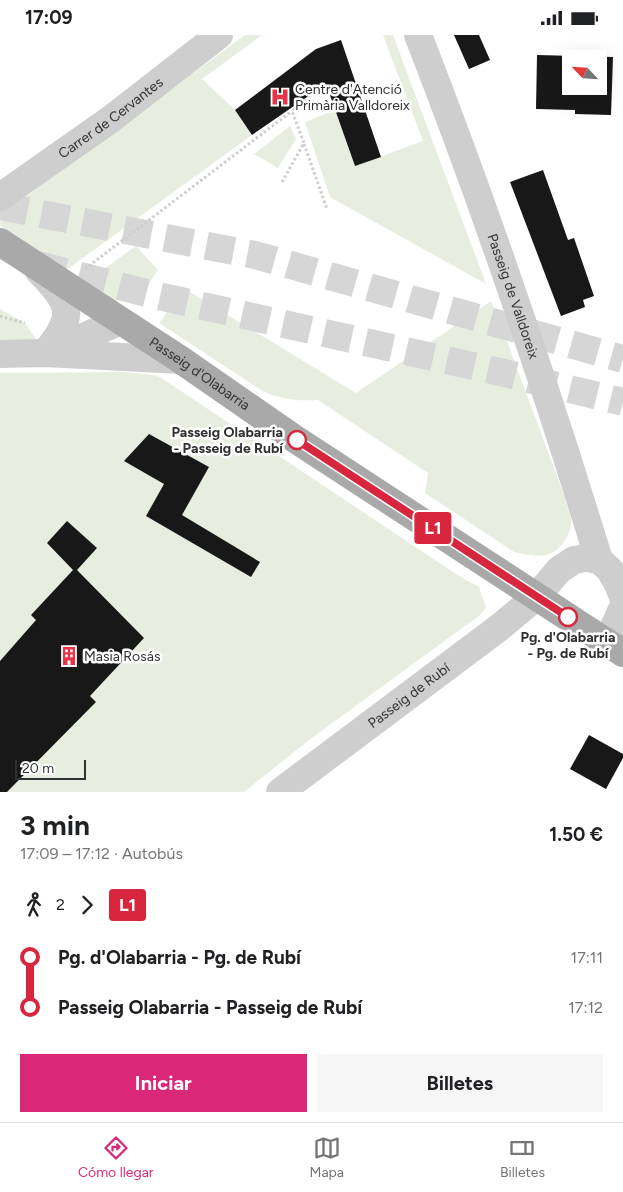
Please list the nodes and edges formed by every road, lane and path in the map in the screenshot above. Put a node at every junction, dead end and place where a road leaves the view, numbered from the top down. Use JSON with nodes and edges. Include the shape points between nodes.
{"nodes":[{"id":1,"x":219,"y":35,"type":"edge"},
{"id":2,"x":418,"y":35,"type":"edge"},
{"id":3,"x":314,"y":93,"type":"dead end"},
{"id":4,"x":292,"y":111,"type":"junction"},
{"id":5,"x":304,"y":143,"type":"junction"},
{"id":6,"x":282,"y":182,"type":"dead end"},
{"id":7,"x":0,"y":197,"type":"edge"},
{"id":8,"x":327,"y":209,"type":"dead end"},
{"id":9,"x":0,"y":242,"type":"edge"},
{"id":10,"x":26,"y":259,"type":"junction"},
{"id":11,"x":64,"y":284,"type":"junction"},
{"id":12,"x":0,"y":315,"type":"edge"},
{"id":13,"x":121,"y":321,"type":"junction"},
{"id":14,"x":25,"y":323,"type":"dead end"},
{"id":15,"x":45,"y":353,"type":"junction"},
{"id":16,"x":0,"y":354,"type":"edge"},
{"id":17,"x":181,"y":359,"type":"junction"},
{"id":18,"x":599,"y":560,"type":"junction"},
{"id":19,"x":537,"y":596,"type":"junction"},
{"id":20,"x":623,"y":597,"type":"edge"},
{"id":21,"x":623,"y":607,"type":"edge"},
{"id":22,"x":615,"y":648,"type":"edge"},
{"id":23,"x":280,"y":792,"type":"edge"}],
"edges":[{"from":1,"to":7,"type":"street","name":"Carrer de Cervantes","via":[[111,119]]},
{"from":2,"to":18,"type":"street","name":"Passeig de Valldoreix","via":[[535,361]]},
{"from":3,"to":4,"type":"path"},
{"from":4,"to":5,"type":"path"},
{"from":4,"to":11,"type":"path"},
{"from":5,"to":6,"type":"path"},
{"from":5,"to":8,"type":"path"},
{"from":9,"to":10,"type":"main road","name":"Passeig d'Olabarria"},
{"from":10,"to":11,"type":"main road","name":"Passeig d'Olabarria"},
{"from":10,"to":15,"type":"street","via":[[64,301],[65,326]]},
{"from":11,"to":13,"type":"main road","name":"Passeig d'Olabarria"},
{"from":12,"to":14,"type":"path"},
{"from":13,"to":15,"type":"street"},
{"from":13,"to":17,"type":"main road","name":"Passeig d'Olabarria"},
{"from":15,"to":16,"type":"street"},
{"from":15,"to":17,"type":"street"},
{"from":17,"to":19,"type":"main road","name":"Passeig d'Olabarria","via":[[295,439]]},
{"from":18,"to":19,"type":"street","name":"Passeig de Rubí","via":[[574,560],[559,570]]},
{"from":18,"to":20,"type":"street","via":[[610,570]]},
{"from":19,"to":22,"type":"main road","name":"Passeig d'Olabarria"},
{"from":19,"to":23,"type":"street","name":"Passeig de Rubí"},
{"from":21,"to":22,"type":"street"}]}
